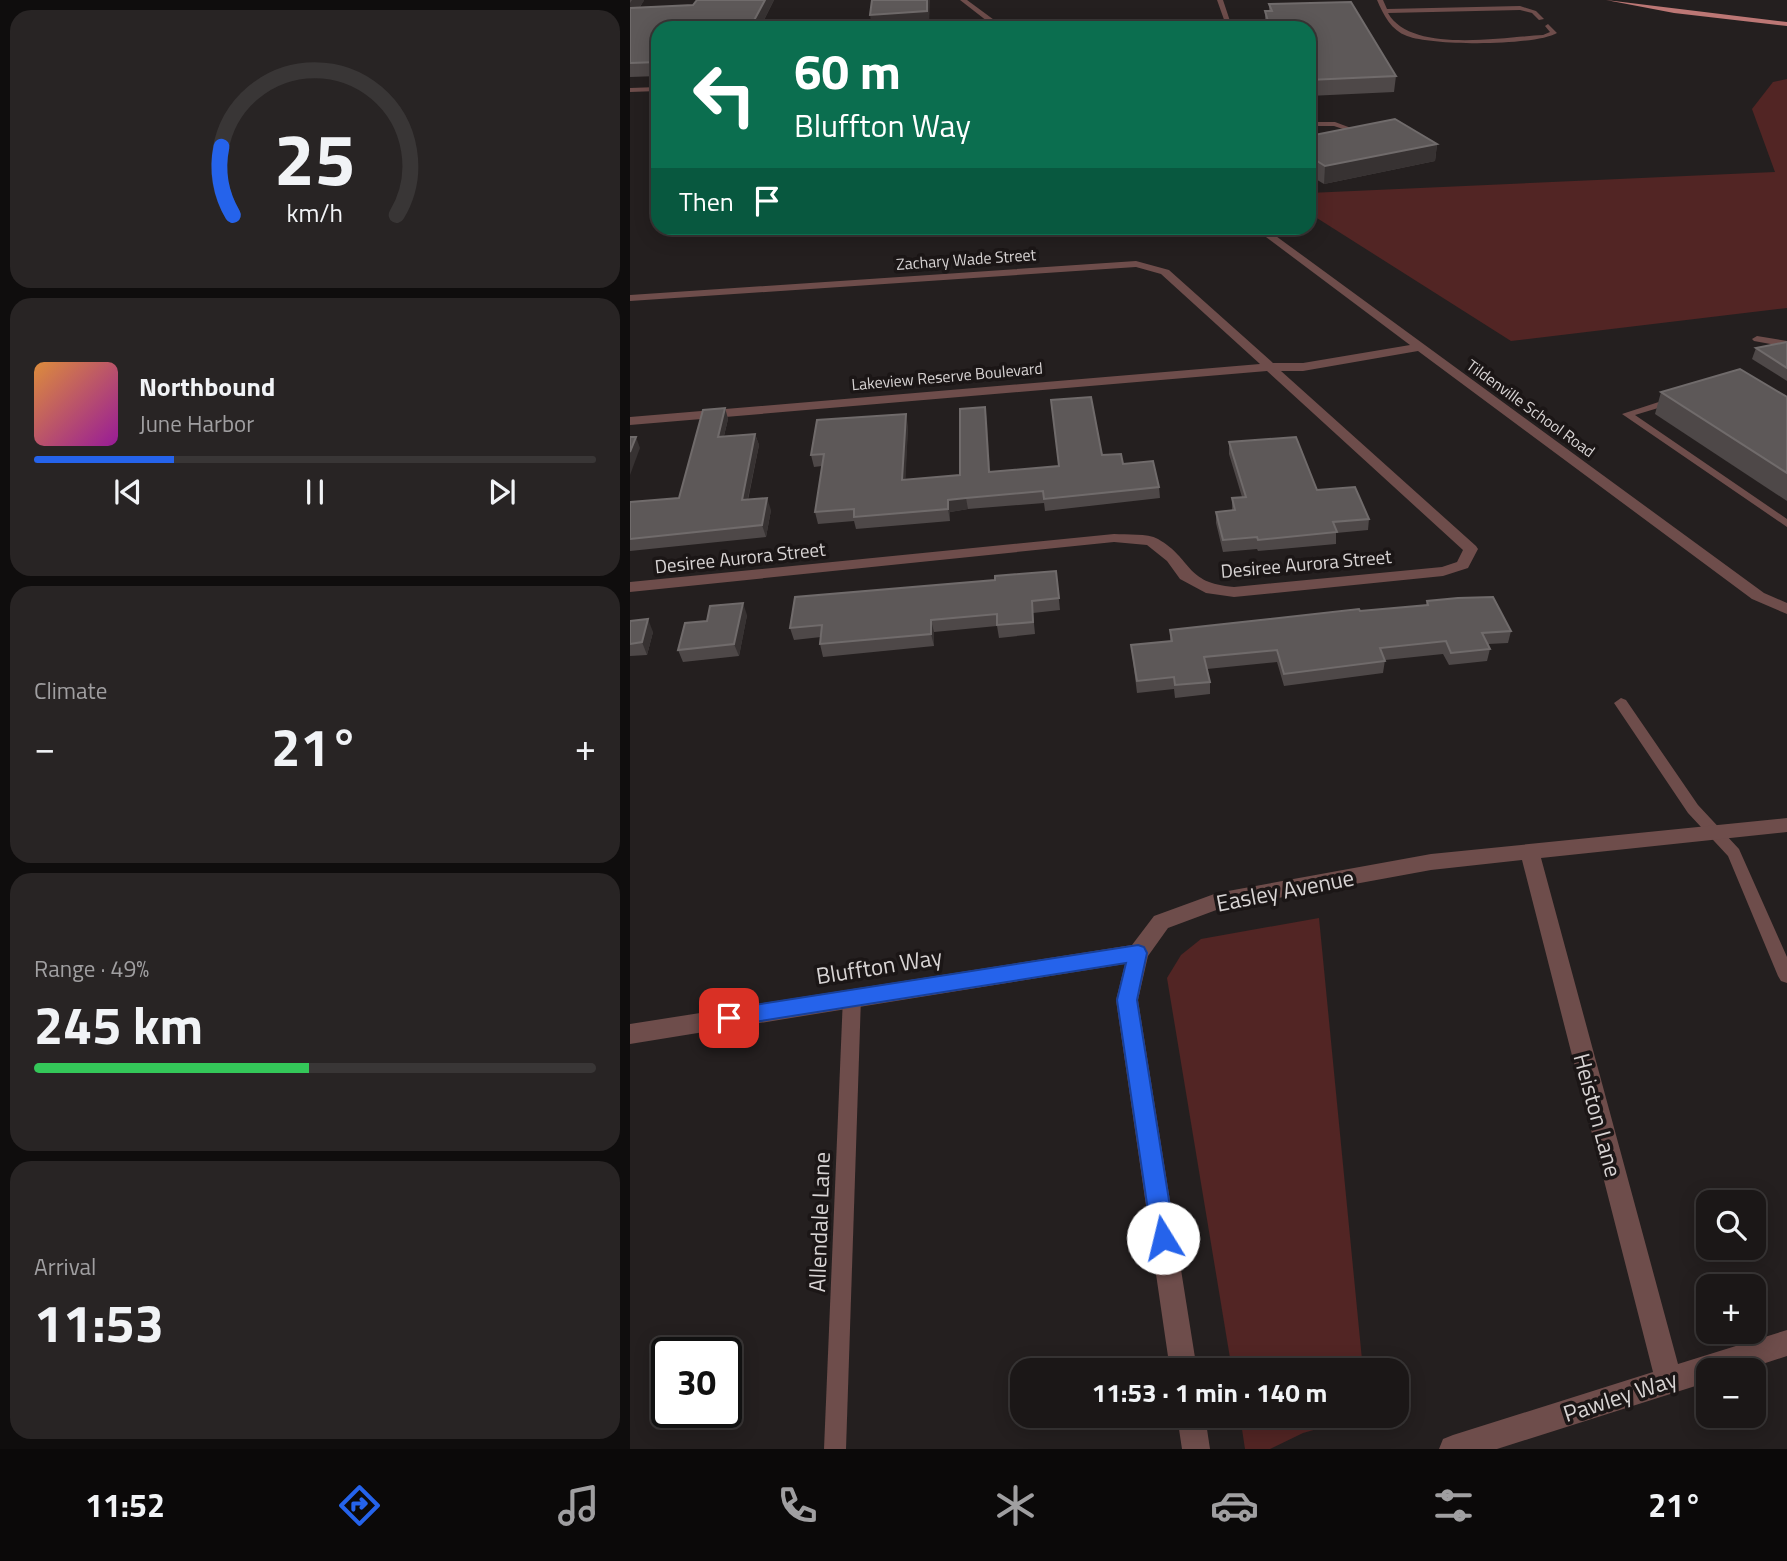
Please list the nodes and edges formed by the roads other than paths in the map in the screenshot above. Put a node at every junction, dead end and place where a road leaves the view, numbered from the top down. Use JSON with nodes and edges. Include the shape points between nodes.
{"nodes":[{"id":1,"x":963,"y":0,"type":"edge"},
{"id":2,"x":1220,"y":0,"type":"edge"},
{"id":3,"x":1380,"y":0,"type":"edge"},
{"id":4,"x":1609,"y":0,"type":"edge"},
{"id":5,"x":1385,"y":11,"type":"junction"},
{"id":6,"x":1541,"y":19,"type":"dead end"},
{"id":7,"x":991,"y":21,"type":"edge"},
{"id":8,"x":1228,"y":21,"type":"edge"},
{"id":9,"x":1787,"y":24,"type":"edge"},
{"id":10,"x":1548,"y":26,"type":"dead end"},
{"id":11,"x":651,"y":89,"type":"edge"},
{"id":12,"x":630,"y":90,"type":"edge"},
{"id":13,"x":1316,"y":124,"type":"edge"},
{"id":14,"x":1341,"y":141,"type":"edge"},
{"id":15,"x":1268,"y":235,"type":"edge"},
{"id":16,"x":630,"y":298,"type":"edge"},
{"id":17,"x":1406,"y":337,"type":"junction"},
{"id":18,"x":1757,"y":339,"type":"dead end"},
{"id":19,"x":1787,"y":344,"type":"edge"},
{"id":20,"x":1419,"y":347,"type":"junction"},
{"id":21,"x":1268,"y":367,"type":"junction"},
{"id":22,"x":1690,"y":395,"type":"edge"},
{"id":23,"x":630,"y":421,"type":"edge"},
{"id":24,"x":1787,"y":524,"type":"edge"},
{"id":25,"x":630,"y":587,"type":"edge"},
{"id":26,"x":1787,"y":609,"type":"edge"},
{"id":27,"x":1622,"y":703,"type":"dead end"},
{"id":28,"x":1787,"y":825,"type":"edge"},
{"id":29,"x":1715,"y":831,"type":"junction"},
{"id":30,"x":1529,"y":850,"type":"junction"},
{"id":31,"x":1138,"y":953,"type":"junction"},
{"id":32,"x":1787,"y":976,"type":"edge"},
{"id":33,"x":852,"y":997,"type":"junction"},
{"id":34,"x":630,"y":1034,"type":"edge"},
{"id":35,"x":1787,"y":1343,"type":"edge"},
{"id":36,"x":1182,"y":1358,"type":"edge"},
{"id":37,"x":1669,"y":1380,"type":"junction"},
{"id":38,"x":1193,"y":1428,"type":"edge"},
{"id":39,"x":835,"y":1449,"type":"edge"},
{"id":40,"x":1196,"y":1449,"type":"edge"},
{"id":41,"x":1453,"y":1449,"type":"edge"}],
"edges":[{"from":1,"to":7,"type":"street"},
{"from":2,"to":8,"type":"lane"},
{"from":3,"to":5,"type":"lane"},
{"from":4,"to":9,"type":"main road"},
{"from":5,"to":6,"type":"lane","via":[[1520,8]]},
{"from":5,"to":10,"type":"lane","via":[[1396,28],[1408,35],[1435,40],[1544,37],[1554,33]]},
{"from":11,"to":12,"type":"street"},
{"from":13,"to":14,"type":"lane","via":[[1356,131],[1354,138]]},
{"from":15,"to":17,"type":"street","name":"Tildenville School Road"},
{"from":16,"to":21,"type":"street","name":"Zachary Wade Street","via":[[1136,264],[1165,272]]},
{"from":17,"to":20,"type":"street","name":"Tildenville School Road"},
{"from":17,"to":21,"type":"street","name":"Lakeview Reserve Boulevard"},
{"from":18,"to":19,"type":"lane"},
{"from":20,"to":21,"type":"street","name":"Lakeview Reserve Boulevard","via":[[1303,367]]},
{"from":20,"to":26,"type":"street","name":"Tildenville School Road","via":[[1758,596]]},
{"from":21,"to":23,"type":"street","name":"Lakeview Reserve Boulevard"},
{"from":21,"to":25,"type":"street","name":"Desiree Aurora Street","via":[[1457,533],[1471,549],[1463,565],[1234,592],[1211,590],[1185,576],[1173,558],[1151,541],[1114,538]]},
{"from":22,"to":24,"type":"lane","via":[[1627,414]]},
{"from":27,"to":29,"type":"lane","via":[[1693,809]]},
{"from":28,"to":29,"type":"street","name":"Easley Avenue"},
{"from":29,"to":30,"type":"street","name":"Easley Avenue"},
{"from":29,"to":32,"type":"lane","via":[[1734,853]]},
{"from":30,"to":31,"type":"street","name":"Easley Avenue","via":[[1431,862],[1217,901],[1161,922]]},
{"from":30,"to":37,"type":"street","name":"Heiston Lane"},
{"from":31,"to":33,"type":"street","name":"Bluffton Way"},
{"from":31,"to":36,"type":"street","name":"Easley Avenue","via":[[1127,1000]]},
{"from":33,"to":34,"type":"street","name":"Bluffton Way"},
{"from":33,"to":39,"type":"lane","name":"Allendale Lane"},
{"from":35,"to":37,"type":"street","name":"Pawley Way"},
{"from":37,"to":41,"type":"street","name":"Pawley Way"},
{"from":38,"to":40,"type":"street"}]}
